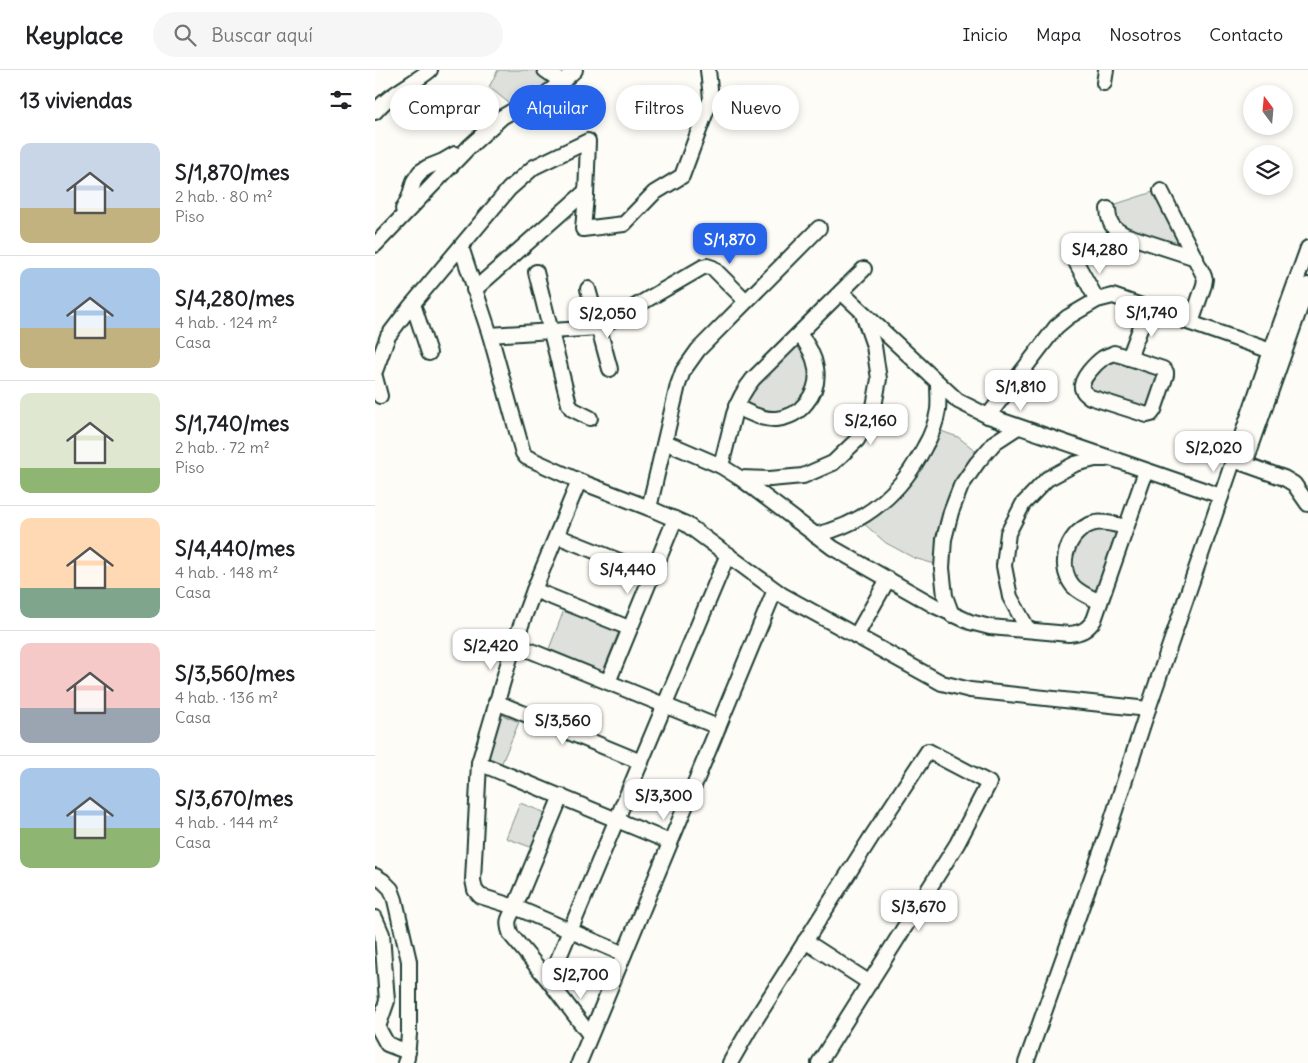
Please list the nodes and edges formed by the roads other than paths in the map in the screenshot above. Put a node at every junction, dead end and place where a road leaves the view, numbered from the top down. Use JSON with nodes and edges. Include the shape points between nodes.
{"nodes":[{"id":1,"x":430,"y":70,"type":"edge"},
{"id":2,"x":545,"y":70,"type":"edge"},
{"id":3,"x":575,"y":70,"type":"edge"},
{"id":4,"x":708,"y":70,"type":"edge"},
{"id":5,"x":562,"y":82,"type":"junction"},
{"id":6,"x":408,"y":85,"type":"edge"},
{"id":7,"x":375,"y":94,"type":"edge"},
{"id":8,"x":390,"y":97,"type":"edge"},
{"id":9,"x":390,"y":98,"type":"edge"},
{"id":10,"x":375,"y":112,"type":"edge"},
{"id":11,"x":586,"y":191,"type":"junction"},
{"id":12,"x":1161,"y":191,"type":"dead end"},
{"id":13,"x":1107,"y":209,"type":"dead end"},
{"id":14,"x":819,"y":228,"type":"dead end"},
{"id":15,"x":375,"y":245,"type":"edge"},
{"id":16,"x":461,"y":247,"type":"junction"},
{"id":17,"x":1308,"y":248,"type":"edge"},
{"id":18,"x":1196,"y":258,"type":"junction"},
{"id":19,"x":1077,"y":264,"type":"dead end"},
{"id":20,"x":864,"y":269,"type":"dead end"},
{"id":21,"x":536,"y":272,"type":"dead end"},
{"id":22,"x":1308,"y":285,"type":"edge"},
{"id":23,"x":588,"y":289,"type":"dead end"},
{"id":24,"x":474,"y":290,"type":"junction"},
{"id":25,"x":841,"y":292,"type":"junction"},
{"id":26,"x":1097,"y":300,"type":"junction"},
{"id":27,"x":746,"y":301,"type":"junction"},
{"id":28,"x":1300,"y":303,"type":"edge"},
{"id":29,"x":413,"y":304,"type":"junction"},
{"id":30,"x":1149,"y":308,"type":"junction"},
{"id":31,"x":863,"y":312,"type":"junction"},
{"id":32,"x":1191,"y":323,"type":"junction"},
{"id":33,"x":599,"y":328,"type":"junction"},
{"id":34,"x":550,"y":331,"type":"junction"},
{"id":35,"x":490,"y":334,"type":"junction"},
{"id":36,"x":799,"y":334,"type":"junction"},
{"id":37,"x":1271,"y":351,"type":"junction"},
{"id":38,"x":429,"y":353,"type":"dead end"},
{"id":39,"x":1129,"y":358,"type":"junction"},
{"id":40,"x":610,"y":369,"type":"dead end"},
{"id":41,"x":375,"y":371,"type":"edge"},
{"id":42,"x":375,"y":378,"type":"edge"},
{"id":43,"x":938,"y":383,"type":"junction"},
{"id":44,"x":380,"y":396,"type":"dead end"},
{"id":45,"x":736,"y":406,"type":"junction"},
{"id":46,"x":988,"y":416,"type":"junction"},
{"id":47,"x":590,"y":418,"type":"dead end"},
{"id":48,"x":1018,"y":427,"type":"junction"},
{"id":49,"x":665,"y":442,"type":"junction"},
{"id":50,"x":1109,"y":458,"type":"junction"},
{"id":51,"x":1239,"y":462,"type":"junction"},
{"id":52,"x":721,"y":466,"type":"junction"},
{"id":53,"x":1146,"y":470,"type":"junction"},
{"id":54,"x":741,"y":478,"type":"junction"},
{"id":55,"x":579,"y":480,"type":"junction"},
{"id":56,"x":1221,"y":496,"type":"junction"},
{"id":57,"x":1308,"y":504,"type":"edge"},
{"id":58,"x":649,"y":508,"type":"junction"},
{"id":59,"x":675,"y":519,"type":"junction"},
{"id":60,"x":1126,"y":527,"type":"junction"},
{"id":61,"x":815,"y":535,"type":"junction"},
{"id":62,"x":557,"y":536,"type":"junction"},
{"id":63,"x":727,"y":554,"type":"junction"},
{"id":64,"x":652,"y":574,"type":"junction"},
{"id":65,"x":888,"y":579,"type":"junction"},
{"id":66,"x":534,"y":590,"type":"junction"},
{"id":67,"x":775,"y":590,"type":"junction"},
{"id":68,"x":1100,"y":602,"type":"junction"},
{"id":69,"x":952,"y":615,"type":"junction"},
{"id":70,"x":629,"y":628,"type":"junction"},
{"id":71,"x":1030,"y":630,"type":"junction"},
{"id":72,"x":857,"y":636,"type":"junction"},
{"id":73,"x":514,"y":644,"type":"junction"},
{"id":74,"x":608,"y":682,"type":"junction"},
{"id":75,"x":496,"y":702,"type":"junction"},
{"id":76,"x":665,"y":705,"type":"junction"},
{"id":77,"x":1148,"y":709,"type":"junction"},
{"id":78,"x":718,"y":727,"type":"junction"},
{"id":79,"x":641,"y":762,"type":"junction"},
{"id":80,"x":479,"y":763,"type":"junction"},
{"id":81,"x":561,"y":796,"type":"junction"},
{"id":82,"x":617,"y":820,"type":"junction"},
{"id":83,"x":670,"y":842,"type":"junction"},
{"id":84,"x":375,"y":876,"type":"edge"},
{"id":85,"x":515,"y":908,"type":"junction"},
{"id":86,"x":375,"y":918,"type":"edge"},
{"id":87,"x":570,"y":931,"type":"junction"},
{"id":88,"x":805,"y":941,"type":"junction"},
{"id":89,"x":624,"y":954,"type":"junction"},
{"id":90,"x":549,"y":981,"type":"junction"},
{"id":91,"x":870,"y":983,"type":"junction"},
{"id":92,"x":376,"y":1025,"type":"edge"},
{"id":93,"x":590,"y":1035,"type":"junction"},
{"id":94,"x":406,"y":1058,"type":"edge"},
{"id":95,"x":579,"y":1063,"type":"edge"},
{"id":96,"x":730,"y":1063,"type":"edge"},
{"id":97,"x":819,"y":1063,"type":"edge"},
{"id":98,"x":1026,"y":1063,"type":"edge"}],
"edges":[{"from":1,"to":6,"type":"street"},
{"from":2,"to":5,"type":"street"},
{"from":3,"to":5,"type":"street"},
{"from":4,"to":11,"type":"street","via":[[711,98],[682,176],[654,193],[625,224],[583,229]]},
{"from":5,"to":15,"type":"street","via":[[539,99],[502,117],[469,147],[420,172],[395,223]]},
{"from":7,"to":8,"type":"street"},
{"from":9,"to":10,"type":"street"},
{"from":11,"to":16,"type":"street","via":[[588,141],[534,167],[509,189]]},
{"from":11,"to":24,"type":"street"},
{"from":12,"to":18,"type":"street"},
{"from":13,"to":18,"type":"street","via":[[1115,230]]},
{"from":14,"to":27,"type":"street"},
{"from":16,"to":24,"type":"street"},
{"from":16,"to":29,"type":"street"},
{"from":17,"to":28,"type":"street"},
{"from":18,"to":32,"type":"street","via":[[1205,279]]},
{"from":19,"to":26,"type":"street"},
{"from":20,"to":25,"type":"street"},
{"from":21,"to":34,"type":"street"},
{"from":22,"to":28,"type":"street"},
{"from":23,"to":33,"type":"street"},
{"from":24,"to":35,"type":"street"},
{"from":25,"to":31,"type":"street"},
{"from":25,"to":36,"type":"street"},
{"from":26,"to":30,"type":"street","via":[[1113,296]]},
{"from":26,"to":46,"type":"street","via":[[1056,327]]},
{"from":27,"to":33,"type":"street","via":[[713,268],[707,266]]},
{"from":27,"to":49,"type":"street","via":[[698,350],[683,371]]},
{"from":28,"to":37,"type":"street"},
{"from":28,"to":51,"type":"street"},
{"from":29,"to":38,"type":"street"},
{"from":29,"to":41,"type":"street","via":[[388,336]]},
{"from":30,"to":32,"type":"street"},
{"from":30,"to":39,"type":"street"},
{"from":31,"to":43,"type":"street"},
{"from":31,"to":54,"type":"street","via":[[874,346],[879,379],[873,412],[857,440],[833,463],[803,476]]},
{"from":32,"to":37,"type":"street"},
{"from":33,"to":34,"type":"street"},
{"from":33,"to":40,"type":"street"},
{"from":34,"to":35,"type":"street"},
{"from":34,"to":47,"type":"street","via":[[571,409]]},
{"from":35,"to":55,"type":"street","via":[[525,457]]},
{"from":36,"to":45,"type":"street","via":[[753,379]]},
{"from":36,"to":45,"type":"street","via":[[807,343],[817,370],[817,384],[802,408],[790,416],[776,419],[761,418]]},
{"from":37,"to":51,"type":"street"},
{"from":39,"to":39,"type":"street","via":[[1166,372],[1151,414],[1090,397],[1082,388],[1082,381],[1104,358],[1115,353]]},
{"from":42,"to":44,"type":"street"},
{"from":43,"to":46,"type":"street","via":[[958,401]]},
{"from":43,"to":61,"type":"street","via":[[938,411],[930,437],[900,485],[857,520]]},
{"from":45,"to":52,"type":"street"},
{"from":46,"to":48,"type":"street"},
{"from":48,"to":50,"type":"street"},
{"from":48,"to":69,"type":"street","via":[[995,442],[977,463],[961,486],[951,512],[944,539],[942,568],[945,596]]},
{"from":49,"to":52,"type":"street"},
{"from":49,"to":58,"type":"street"},
{"from":50,"to":53,"type":"street"},
{"from":50,"to":71,"type":"street","via":[[1075,464],[1047,479],[1023,504],[1008,533],[1004,566],[1010,597]]},
{"from":51,"to":56,"type":"street"},
{"from":51,"to":57,"type":"street","via":[[1294,484]]},
{"from":52,"to":54,"type":"street"},
{"from":53,"to":56,"type":"street"},
{"from":53,"to":60,"type":"street"},
{"from":54,"to":61,"type":"street"},
{"from":55,"to":58,"type":"street"},
{"from":55,"to":62,"type":"street"},
{"from":56,"to":77,"type":"street"},
{"from":58,"to":59,"type":"street"},
{"from":59,"to":63,"type":"street"},
{"from":59,"to":64,"type":"street"},
{"from":60,"to":68,"type":"street"},
{"from":60,"to":68,"type":"street","via":[[1096,523],[1074,536],[1067,547],[1064,560],[1072,584]]},
{"from":61,"to":65,"type":"street"},
{"from":62,"to":64,"type":"street"},
{"from":62,"to":66,"type":"street"},
{"from":63,"to":67,"type":"street"},
{"from":63,"to":76,"type":"street"},
{"from":64,"to":70,"type":"street"},
{"from":65,"to":69,"type":"street"},
{"from":65,"to":72,"type":"street"},
{"from":66,"to":70,"type":"street"},
{"from":66,"to":73,"type":"street"},
{"from":67,"to":72,"type":"street"},
{"from":67,"to":78,"type":"street"},
{"from":68,"to":71,"type":"street","via":[[1094,620],[1080,633]]},
{"from":69,"to":71,"type":"street","via":[[989,627]]},
{"from":70,"to":74,"type":"street"},
{"from":72,"to":77,"type":"street","via":[[941,683],[970,690]]},
{"from":73,"to":74,"type":"street"},
{"from":73,"to":75,"type":"street"},
{"from":74,"to":76,"type":"street"},
{"from":75,"to":79,"type":"street"},
{"from":75,"to":80,"type":"street"},
{"from":76,"to":78,"type":"street"},
{"from":76,"to":79,"type":"street"},
{"from":77,"to":98,"type":"street"},
{"from":78,"to":83,"type":"street"},
{"from":79,"to":82,"type":"street"},
{"from":80,"to":81,"type":"street"},
{"from":80,"to":85,"type":"street","via":[[475,890],[480,896]]},
{"from":81,"to":82,"type":"street"},
{"from":81,"to":85,"type":"street"},
{"from":82,"to":83,"type":"street"},
{"from":82,"to":87,"type":"street"},
{"from":83,"to":89,"type":"street"},
{"from":84,"to":94,"type":"street","via":[[391,889],[409,961]]},
{"from":85,"to":87,"type":"street"},
{"from":85,"to":90,"type":"street","via":[[508,919],[511,935]]},
{"from":86,"to":92,"type":"street","via":[[382,934],[387,1001]]},
{"from":87,"to":89,"type":"street"},
{"from":87,"to":90,"type":"street"},
{"from":88,"to":91,"type":"street"},
{"from":88,"to":91,"type":"street","via":[[928,751],[989,782],[957,844]]},
{"from":88,"to":96,"type":"street"},
{"from":89,"to":93,"type":"street"},
{"from":90,"to":93,"type":"street"},
{"from":91,"to":97,"type":"street"},
{"from":92,"to":94,"type":"street","via":[[387,1044]]},
{"from":93,"to":95,"type":"street"}]}
